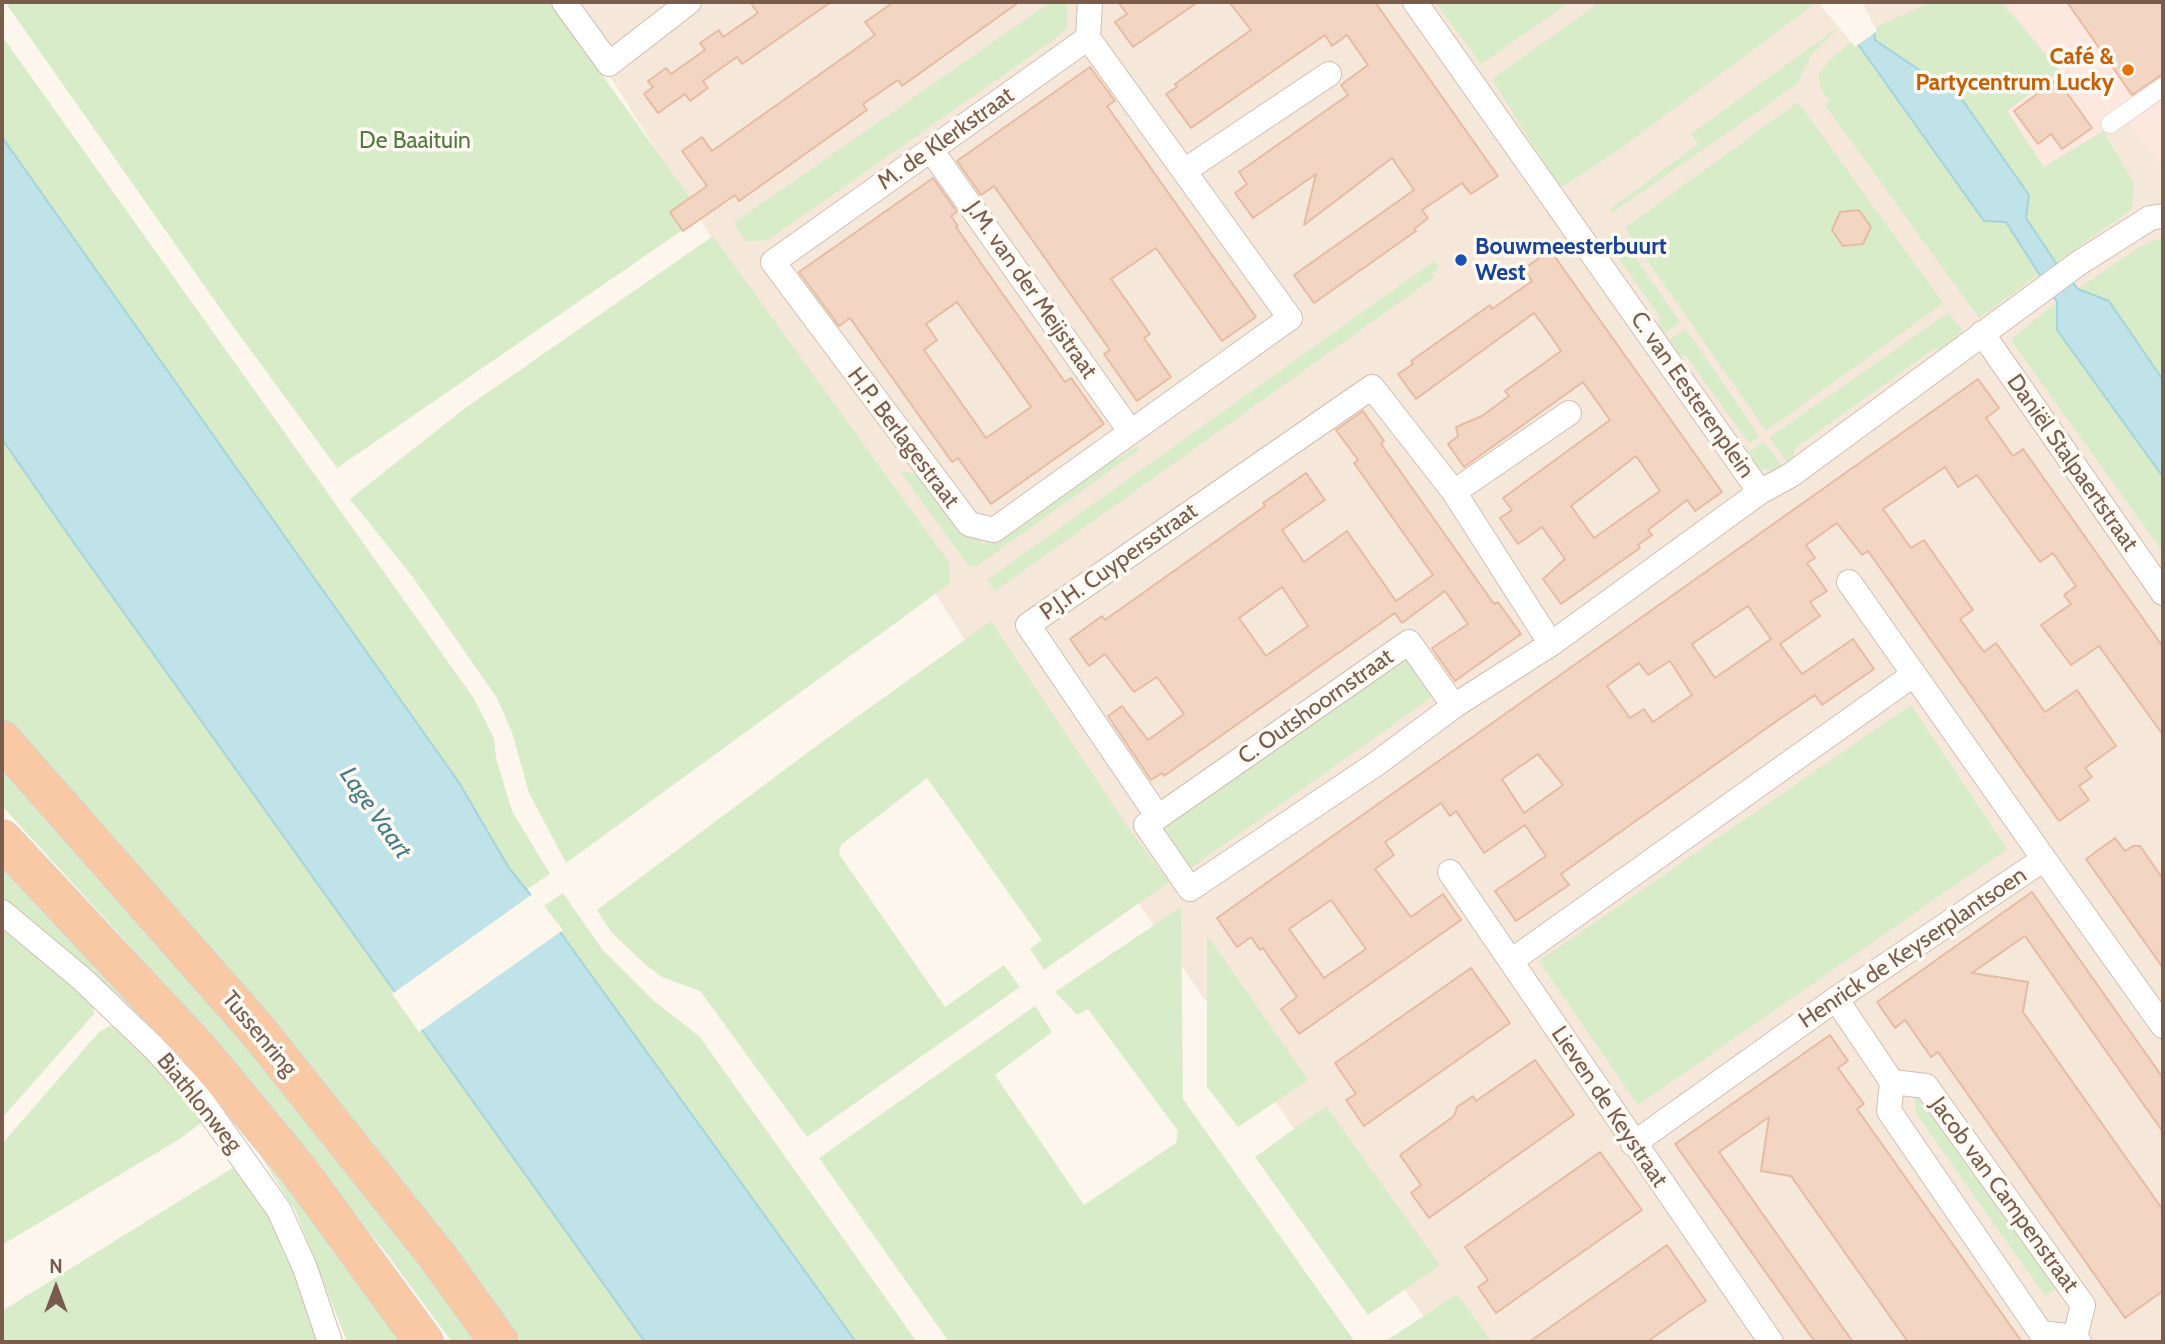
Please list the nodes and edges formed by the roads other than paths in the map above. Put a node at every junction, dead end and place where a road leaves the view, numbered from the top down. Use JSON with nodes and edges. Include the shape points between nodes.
{"nodes":[{"id":1,"x":564,"y":2,"type":"edge"},
{"id":2,"x":689,"y":2,"type":"edge"},
{"id":3,"x":1090,"y":2,"type":"edge"},
{"id":4,"x":1415,"y":2,"type":"edge"},
{"id":5,"x":1088,"y":38,"type":"junction"},
{"id":6,"x":1329,"y":74,"type":"dead end"},
{"id":7,"x":2163,"y":87,"type":"edge"},
{"id":8,"x":2109,"y":124,"type":"dead end"},
{"id":9,"x":931,"y":150,"type":"junction"},
{"id":10,"x":1184,"y":171,"type":"junction"},
{"id":11,"x":2163,"y":208,"type":"edge"},
{"id":12,"x":774,"y":262,"type":"joint"},
{"id":13,"x":1982,"y":333,"type":"junction"},
{"id":14,"x":1569,"y":413,"type":"dead end"},
{"id":15,"x":1130,"y":431,"type":"junction"},
{"id":16,"x":1454,"y":492,"type":"junction"},
{"id":17,"x":1760,"y":492,"type":"junction"},
{"id":18,"x":1849,"y":582,"type":"dead end"},
{"id":19,"x":2163,"y":593,"type":"edge"},
{"id":20,"x":1551,"y":643,"type":"junction"},
{"id":21,"x":1913,"y":676,"type":"junction"},
{"id":22,"x":1454,"y":706,"type":"junction"},
{"id":23,"x":2,"y":740,"type":"edge"},
{"id":24,"x":1158,"y":817,"type":"junction"},
{"id":25,"x":2,"y":839,"type":"edge"},
{"id":26,"x":2044,"y":859,"type":"junction"},
{"id":27,"x":1450,"y":872,"type":"dead end"},
{"id":28,"x":2,"y":912,"type":"edge"},
{"id":29,"x":1511,"y":961,"type":"junction"},
{"id":30,"x":1836,"y":999,"type":"junction"},
{"id":31,"x":2163,"y":1026,"type":"edge"},
{"id":32,"x":1892,"y":1082,"type":"junction"},
{"id":33,"x":1633,"y":1144,"type":"junction"},
{"id":34,"x":2077,"y":1340,"type":"edge"},
{"id":35,"x":330,"y":1342,"type":"edge"},
{"id":36,"x":424,"y":1342,"type":"edge"},
{"id":37,"x":499,"y":1342,"type":"edge"},
{"id":38,"x":1771,"y":1342,"type":"edge"}],
"edges":[{"from":1,"to":2,"type":"street","via":[[609,64]]},
{"from":3,"to":5,"type":"street"},
{"from":4,"to":17,"type":"street","name":"C. van Eesterenplein"},
{"from":5,"to":9,"type":"street","name":"M. de Klerkstraat"},
{"from":5,"to":10,"type":"street"},
{"from":6,"to":10,"type":"street"},
{"from":7,"to":8,"type":"street"},
{"from":9,"to":12,"type":"street","name":"M. de Klerkstraat"},
{"from":9,"to":15,"type":"street","name":"J.M. van der Meijstraat"},
{"from":10,"to":15,"type":"street","name":"H.P. Berlagestraat","via":[[1290,318]]},
{"from":11,"to":13,"type":"street","name":"C. van Eesterenplein"},
{"from":12,"to":15,"type":"street","name":"H.P. Berlagestraat","via":[[969,524],[994,530]]},
{"from":13,"to":17,"type":"street","name":"C. van Eesterenplein","via":[[1791,475]]},
{"from":13,"to":19,"type":"street","name":"Daniël Stalpaertstraat"},
{"from":14,"to":16,"type":"street"},
{"from":16,"to":20,"type":"street"},
{"from":16,"to":24,"type":"street","name":"P.J.H. Cuypersstraat","via":[[1372,387],[1028,625]]},
{"from":17,"to":20,"type":"street"},
{"from":18,"to":21,"type":"street","name":"Henrick de Keyserplantsoen"},
{"from":20,"to":22,"type":"street"},
{"from":21,"to":26,"type":"street","name":"Henrick de Keyserplantsoen"},
{"from":21,"to":29,"type":"street"},
{"from":22,"to":24,"type":"street","name":"C. Outshoornstraat","via":[[1409,642]]},
{"from":22,"to":24,"type":"street","via":[[1190,889],[1146,825]]},
{"from":23,"to":37,"type":"highway","name":"Tussenring","via":[[258,1031],[438,1257]]},
{"from":25,"to":36,"type":"highway","via":[[201,1052],[300,1172]]},
{"from":26,"to":30,"type":"street","name":"Henrick de Keyserplantsoen"},
{"from":26,"to":31,"type":"street"},
{"from":27,"to":29,"type":"street","name":"Lieven de Keystraat"},
{"from":28,"to":35,"type":"street","name":"Biathlonweg","via":[[81,978],[198,1096],[279,1210],[306,1268]]},
{"from":29,"to":33,"type":"street","name":"Lieven de Keystraat"},
{"from":30,"to":32,"type":"street"},
{"from":30,"to":33,"type":"street","name":"Henrick de Keyserplantsoen"},
{"from":32,"to":34,"type":"street","name":"Jacob van Campenstraat","via":[[1889,1111],[2041,1333]]},
{"from":32,"to":34,"type":"street","name":"Jacob van Campenstraat","via":[[1926,1086],[2083,1305]]},
{"from":33,"to":38,"type":"street","name":"Lieven de Keystraat"}]}
